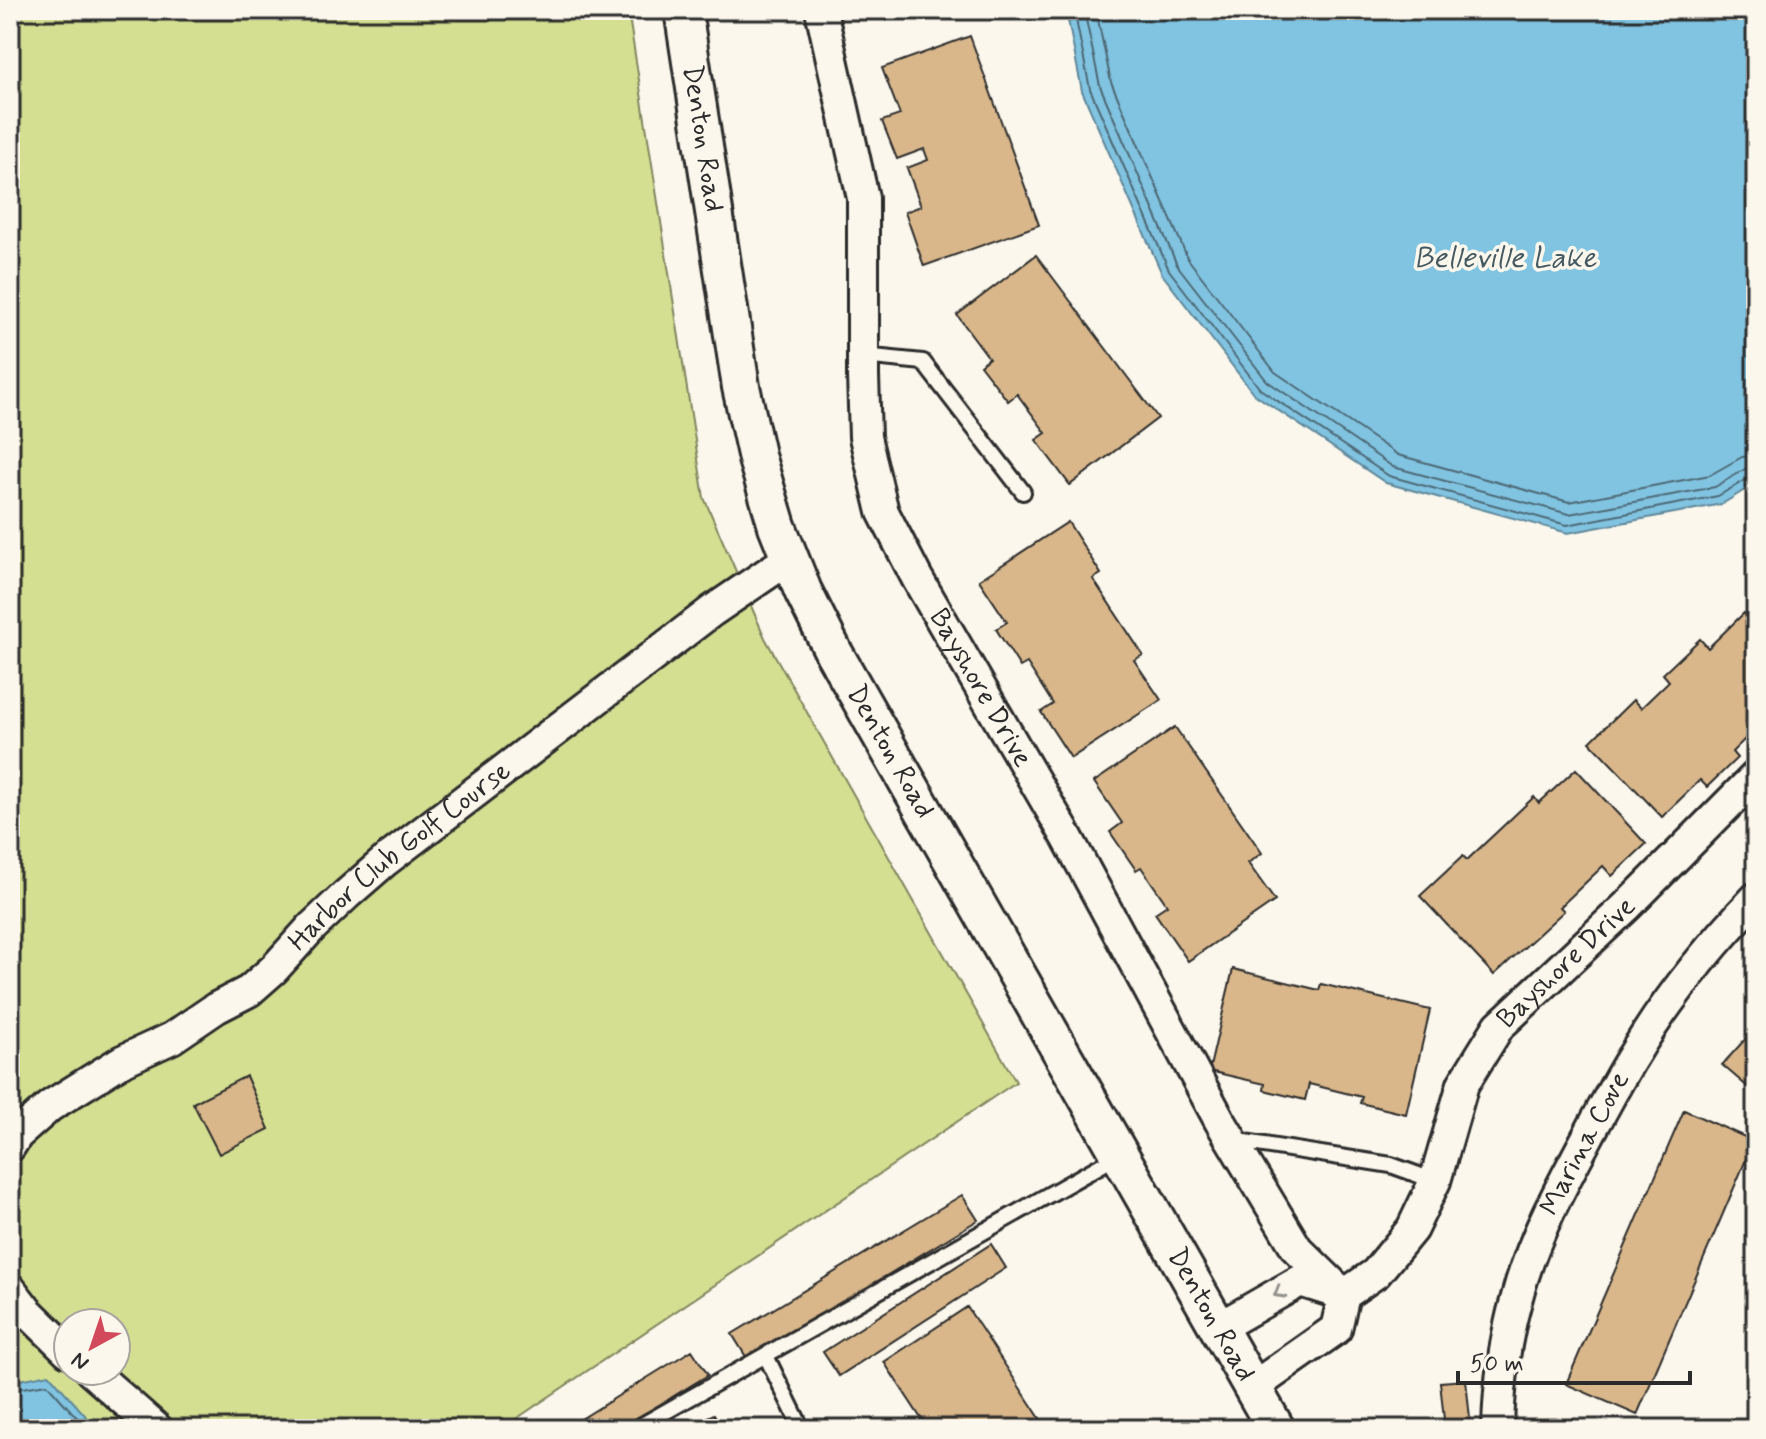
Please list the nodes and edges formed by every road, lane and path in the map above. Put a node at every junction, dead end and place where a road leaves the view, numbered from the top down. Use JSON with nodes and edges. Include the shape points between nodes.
{"nodes":[{"id":1,"x":683,"y":10,"type":"edge"},
{"id":2,"x":821,"y":10,"type":"edge"},
{"id":3,"x":863,"y":356,"type":"junction"},
{"id":4,"x":1023,"y":492,"type":"dead end"},
{"id":5,"x":790,"y":558,"type":"junction"},
{"id":6,"x":1756,"y":776,"type":"edge"},
{"id":7,"x":1756,"y":898,"type":"edge"},
{"id":8,"x":1232,"y":1140,"type":"junction"},
{"id":9,"x":10,"y":1146,"type":"edge"},
{"id":10,"x":1119,"y":1155,"type":"junction"},
{"id":11,"x":1435,"y":1181,"type":"junction"},
{"id":12,"x":10,"y":1289,"type":"edge"},
{"id":13,"x":1344,"y":1295,"type":"junction"},
{"id":14,"x":1218,"y":1328,"type":"junction"},
{"id":15,"x":52,"y":1335,"type":"edge"},
{"id":16,"x":766,"y":1356,"type":"junction"},
{"id":17,"x":109,"y":1387,"type":"edge"},
{"id":18,"x":1252,"y":1388,"type":"junction"},
{"id":19,"x":157,"y":1429,"type":"edge"},
{"id":20,"x":635,"y":1429,"type":"edge"},
{"id":21,"x":802,"y":1429,"type":"edge"},
{"id":22,"x":1276,"y":1429,"type":"edge"},
{"id":23,"x":1498,"y":1429,"type":"edge"}],
"edges":[{"from":1,"to":5,"type":"street","name":"Denton Road","via":[[741,387],[757,459]]},
{"from":2,"to":3,"type":"street","name":"Bayshore Drive","via":[[863,198]]},
{"from":3,"to":4,"type":"lane","via":[[923,362]]},
{"from":3,"to":8,"type":"street","name":"Bayshore Drive","via":[[865,437],[883,512]]},
{"from":5,"to":9,"type":"street","name":"Harbor Club Golf Course","via":[[712,611],[385,861],[249,991],[50,1106]]},
{"from":5,"to":10,"type":"street","name":"Denton Road","via":[[834,653]]},
{"from":6,"to":11,"type":"street","name":"Bayshore Drive","via":[[1499,1026],[1463,1084]]},
{"from":7,"to":23,"type":"street","name":"Marina Cove","via":[[1674,994],[1567,1176],[1517,1296]]},
{"from":8,"to":11,"type":"lane","via":[[1391,1165]]},
{"from":8,"to":13,"type":"street","name":"Bayshore Drive","via":[[1297,1249]]},
{"from":10,"to":14,"type":"street","name":"Denton Road"},
{"from":10,"to":16,"type":"lane"},
{"from":11,"to":13,"type":"street","name":"Bayshore Drive","via":[[1412,1229],[1376,1273]]},
{"from":12,"to":15,"type":"street"},
{"from":13,"to":14,"type":"street","one_way":true,"via":[[1300,1281]]},
{"from":13,"to":18,"type":"street","via":[[1336,1329]]},
{"from":14,"to":18,"type":"street","name":"Denton Road"},
{"from":16,"to":20,"type":"lane"},
{"from":16,"to":21,"type":"lane"},
{"from":17,"to":19,"type":"street"},
{"from":18,"to":22,"type":"street","name":"Denton Road"}]}
